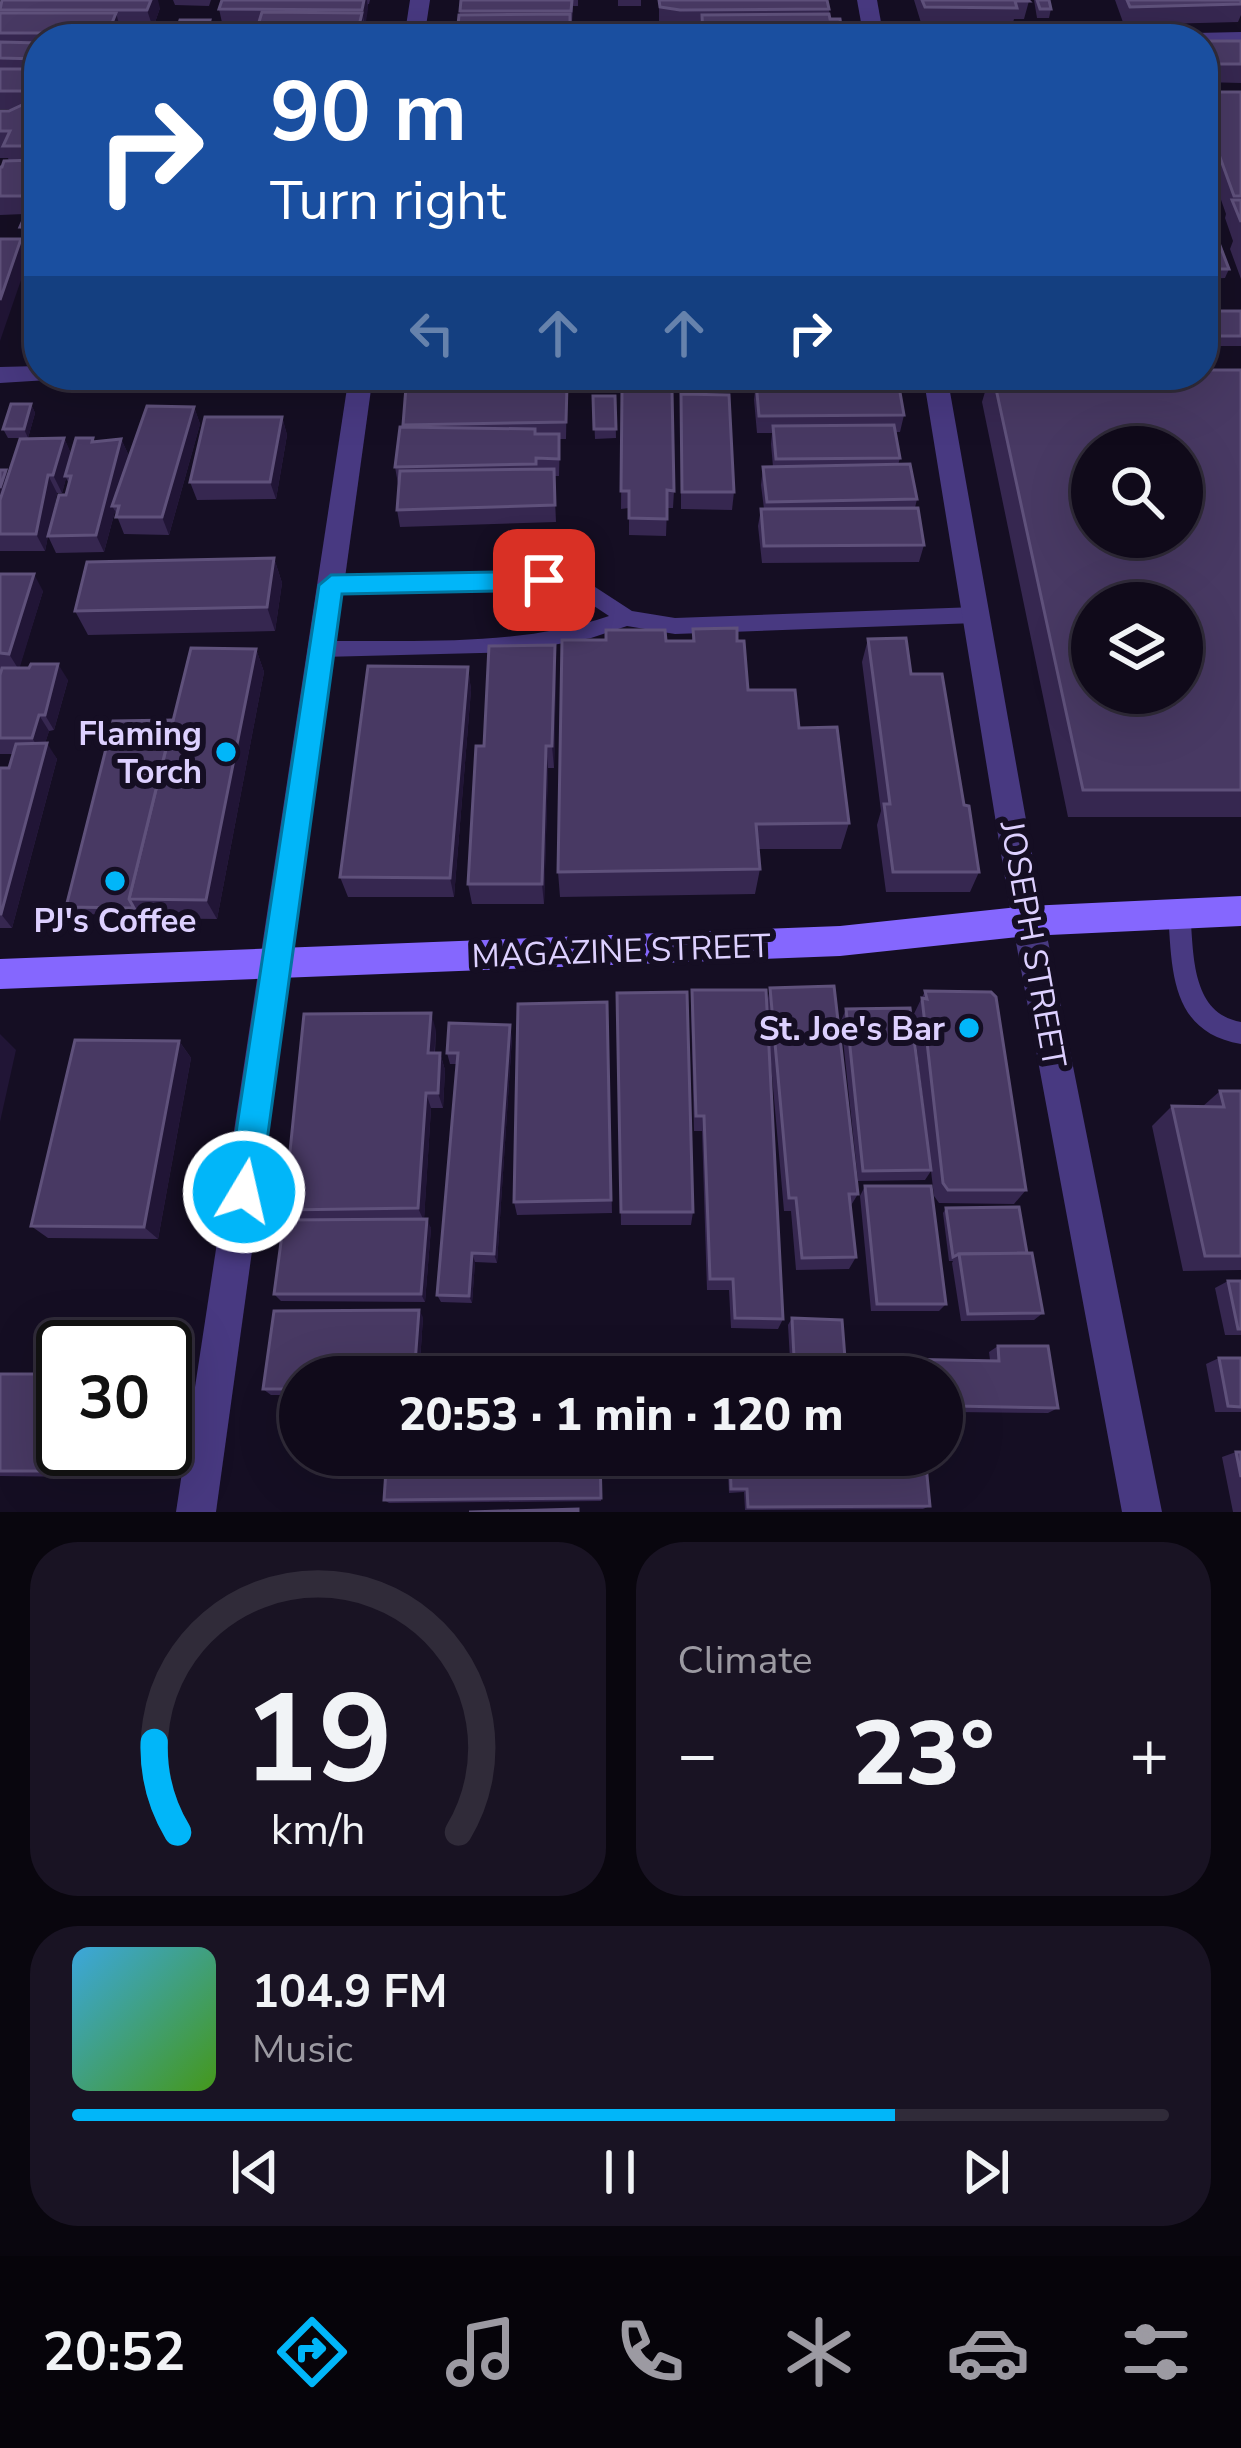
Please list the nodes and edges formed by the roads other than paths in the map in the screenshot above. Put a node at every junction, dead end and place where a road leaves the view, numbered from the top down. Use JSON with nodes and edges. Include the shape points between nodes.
{"nodes":[{"id":1,"x":359,"y":390,"type":"edge"},
{"id":2,"x":937,"y":390,"type":"edge"},
{"id":3,"x":331,"y":585,"type":"junction"},
{"id":4,"x":976,"y":615,"type":"junction"},
{"id":5,"x":627,"y":618,"type":"junction"},
{"id":6,"x":322,"y":649,"type":"junction"},
{"id":7,"x":1179,"y":911,"type":"junction"},
{"id":8,"x":1241,"y":911,"type":"edge"},
{"id":9,"x":1028,"y":921,"type":"junction"},
{"id":10,"x":278,"y":964,"type":"junction"},
{"id":11,"x":0,"y":974,"type":"edge"},
{"id":12,"x":1241,"y":1033,"type":"edge"},
{"id":13,"x":196,"y":1512,"type":"edge"},
{"id":14,"x":1142,"y":1512,"type":"edge"}],
"edges":[{"from":1,"to":3,"type":"street"},
{"from":2,"to":4,"type":"street","name":"JOSEPH STREET"},
{"from":3,"to":5,"type":"lane","via":[[544,580],[585,590]]},
{"from":3,"to":6,"type":"street"},
{"from":4,"to":5,"type":"lane","via":[[675,626]]},
{"from":4,"to":9,"type":"street","name":"JOSEPH STREET"},
{"from":5,"to":6,"type":"lane","via":[[530,644]]},
{"from":6,"to":10,"type":"street"},
{"from":7,"to":8,"type":"street","name":"MAGAZINE STREET"},
{"from":7,"to":9,"type":"street","name":"MAGAZINE STREET"},
{"from":7,"to":12,"type":"lane","via":[[1195,1003],[1204,1020]]},
{"from":9,"to":10,"type":"street","name":"MAGAZINE STREET","via":[[840,941]]},
{"from":9,"to":14,"type":"street","name":"JOSEPH STREET"},
{"from":10,"to":11,"type":"street","name":"MAGAZINE STREET"},
{"from":10,"to":13,"type":"street"}]}
